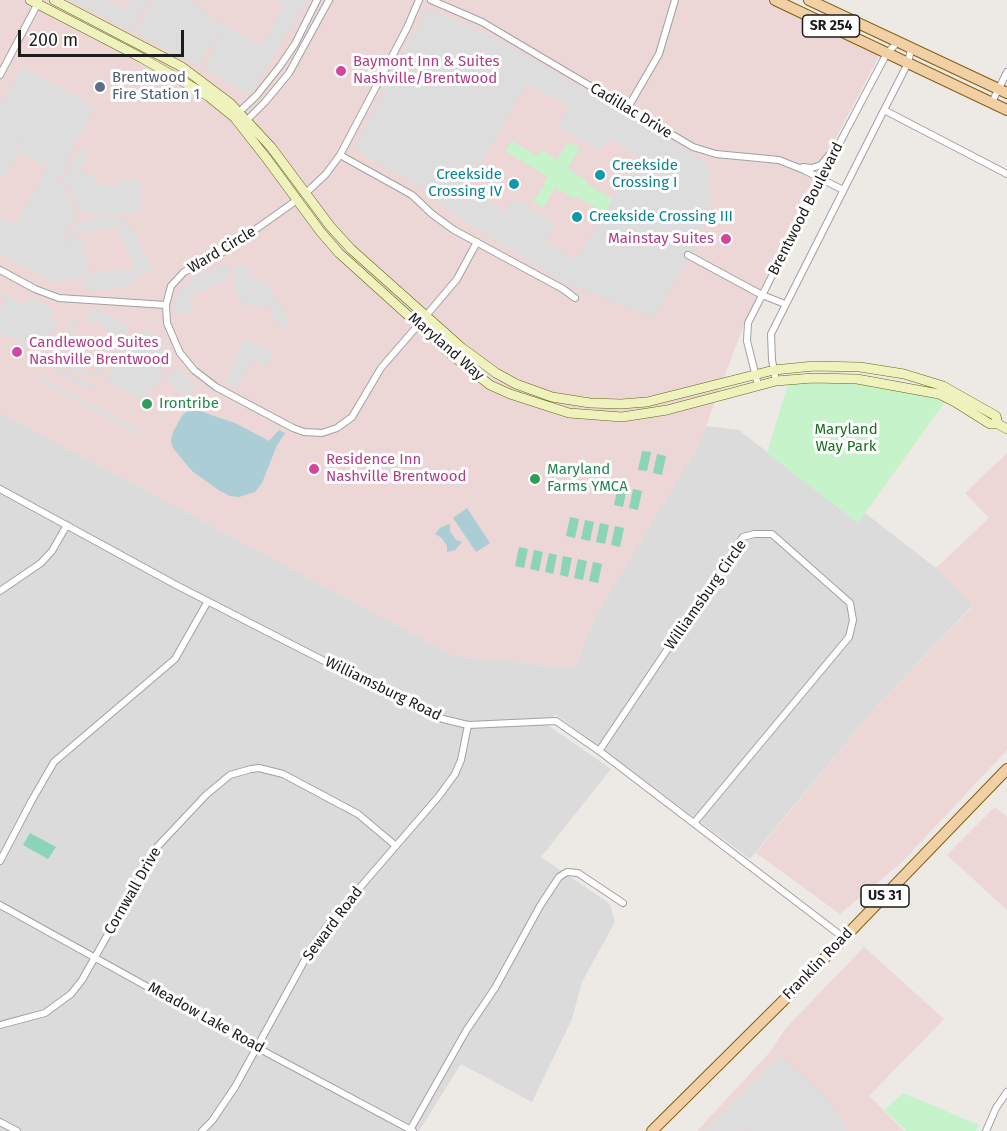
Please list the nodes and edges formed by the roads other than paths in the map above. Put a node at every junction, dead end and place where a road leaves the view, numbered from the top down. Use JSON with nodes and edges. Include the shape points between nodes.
{"nodes":[{"id":1,"x":54,"y":0,"type":"edge"},
{"id":2,"x":317,"y":0,"type":"edge"},
{"id":3,"x":329,"y":0,"type":"edge"},
{"id":4,"x":419,"y":0,"type":"edge"},
{"id":5,"x":431,"y":0,"type":"edge"},
{"id":6,"x":675,"y":0,"type":"edge"},
{"id":7,"x":775,"y":0,"type":"edge"},
{"id":8,"x":809,"y":0,"type":"edge"},
{"id":9,"x":35,"y":1,"type":"edge"},
{"id":10,"x":130,"y":40,"type":"junction"},
{"id":11,"x":898,"y":42,"type":"junction"},
{"id":12,"x":117,"y":45,"type":"junction"},
{"id":13,"x":911,"y":49,"type":"junction"},
{"id":14,"x":887,"y":53,"type":"junction"},
{"id":15,"x":908,"y":63,"type":"junction"},
{"id":16,"x":1007,"y":72,"type":"edge"},
{"id":17,"x":0,"y":75,"type":"edge"},
{"id":18,"x":1003,"y":91,"type":"edge"},
{"id":19,"x":992,"y":102,"type":"junction"},
{"id":20,"x":627,"y":109,"type":"junction"},
{"id":21,"x":885,"y":110,"type":"junction"},
{"id":22,"x":1007,"y":110,"type":"edge"},
{"id":23,"x":236,"y":115,"type":"junction"},
{"id":24,"x":243,"y":124,"type":"junction"},
{"id":25,"x":838,"y":146,"type":"junction"},
{"id":26,"x":340,"y":155,"type":"junction"},
{"id":27,"x":795,"y":166,"type":"junction"},
{"id":28,"x":1007,"y":174,"type":"edge"},
{"id":29,"x":822,"y":178,"type":"junction"},
{"id":30,"x":843,"y":190,"type":"junction"},
{"id":31,"x":306,"y":193,"type":"junction"},
{"id":32,"x":297,"y":200,"type":"junction"},
{"id":33,"x":477,"y":242,"type":"junction"},
{"id":34,"x":688,"y":255,"type":"dead end"},
{"id":35,"x":0,"y":270,"type":"edge"},
{"id":36,"x":762,"y":295,"type":"junction"},
{"id":37,"x":575,"y":298,"type":"dead end"},
{"id":38,"x":785,"y":304,"type":"junction"},
{"id":39,"x":166,"y":305,"type":"junction"},
{"id":40,"x":422,"y":320,"type":"junction"},
{"id":41,"x":774,"y":370,"type":"junction"},
{"id":42,"x":496,"y":374,"type":"junction"},
{"id":43,"x":755,"y":374,"type":"junction"},
{"id":44,"x":904,"y":374,"type":"junction"},
{"id":45,"x":776,"y":381,"type":"junction"},
{"id":46,"x":490,"y":385,"type":"junction"},
{"id":47,"x":758,"y":385,"type":"junction"},
{"id":48,"x":902,"y":386,"type":"junction"},
{"id":49,"x":657,"y":400,"type":"junction"},
{"id":50,"x":606,"y":404,"type":"junction"},
{"id":51,"x":659,"y":412,"type":"junction"},
{"id":52,"x":605,"y":417,"type":"junction"},
{"id":53,"x":1004,"y":427,"type":"edge"},
{"id":54,"x":0,"y":489,"type":"edge"},
{"id":55,"x":66,"y":525,"type":"junction"},
{"id":56,"x":0,"y":591,"type":"edge"},
{"id":57,"x":208,"y":601,"type":"junction"},
{"id":58,"x":468,"y":724,"type":"junction"},
{"id":59,"x":599,"y":752,"type":"junction"},
{"id":60,"x":1007,"y":769,"type":"edge"},
{"id":61,"x":694,"y":823,"type":"junction"},
{"id":62,"x":396,"y":846,"type":"junction"},
{"id":63,"x":0,"y":861,"type":"edge"},
{"id":64,"x":623,"y":903,"type":"dead end"},
{"id":65,"x":0,"y":904,"type":"edge"},
{"id":66,"x":843,"y":938,"type":"junction"},
{"id":67,"x":96,"y":957,"type":"junction"},
{"id":68,"x":0,"y":1025,"type":"edge"},
{"id":69,"x":256,"y":1047,"type":"junction"},
{"id":70,"x":1007,"y":1092,"type":"edge"},
{"id":71,"x":0,"y":1122,"type":"edge"},
{"id":72,"x":412,"y":1130,"type":"edge"},
{"id":73,"x":17,"y":1131,"type":"edge"},
{"id":74,"x":202,"y":1131,"type":"edge"},
{"id":75,"x":652,"y":1131,"type":"edge"},
{"id":76,"x":986,"y":1131,"type":"edge"}],
"edges":[{"from":1,"to":10,"type":"main road","name":"Maryland Way"},
{"from":2,"to":23,"type":"street","via":[[280,66]]},
{"from":3,"to":24,"type":"street","via":[[290,73]]},
{"from":4,"to":26,"type":"street"},
{"from":5,"to":20,"type":"street","name":"Cadillac Drive","via":[[482,22]]},
{"from":6,"to":20,"type":"street","via":[[659,54]]},
{"from":7,"to":14,"type":"main road","number":"SR 254"},
{"from":8,"to":11,"type":"main road","number":"SR 254"},
{"from":9,"to":12,"type":"main road","name":"Maryland Way"},
{"from":9,"to":17,"type":"street"},
{"from":10,"to":12,"type":"main road"},
{"from":10,"to":23,"type":"main road","name":"Maryland Way","via":[[182,67],[213,89]]},
{"from":11,"to":13,"type":"main road","number":"SR 254"},
{"from":11,"to":14,"type":"street","name":"Brentwood Boulevard"},
{"from":12,"to":23,"type":"main road","name":"Maryland Way"},
{"from":13,"to":15,"type":"street","name":"Brentwood Boulevard"},
{"from":13,"to":18,"type":"main road","number":"SR 254"},
{"from":14,"to":15,"type":"main road","number":"SR 254"},
{"from":14,"to":25,"type":"street","name":"Brentwood Boulevard"},
{"from":15,"to":19,"type":"main road","number":"SR 254"},
{"from":15,"to":21,"type":"street","name":"Brentwood Boulevard"},
{"from":16,"to":18,"type":"street"},
{"from":18,"to":19,"type":"street"},
{"from":19,"to":22,"type":"main road","number":"SR 254"},
{"from":20,"to":27,"type":"street","name":"Cadillac Drive","via":[[703,151],[771,158]]},
{"from":21,"to":28,"type":"street"},
{"from":21,"to":30,"type":"street","name":"Brentwood Boulevard"},
{"from":23,"to":24,"type":"main road","name":"Maryland Way"},
{"from":24,"to":31,"type":"main road","name":"Maryland Way","via":[[271,147]]},
{"from":24,"to":32,"type":"main road","name":"Maryland Way"},
{"from":25,"to":27,"type":"street","via":[[821,165]]},
{"from":25,"to":29,"type":"street","name":"Brentwood Boulevard"},
{"from":26,"to":31,"type":"street"},
{"from":26,"to":33,"type":"street","via":[[412,195],[454,230]]},
{"from":27,"to":29,"type":"street","name":"Cadillac Drive"},
{"from":29,"to":30,"type":"street","name":"Cadillac Drive"},
{"from":29,"to":36,"type":"street","name":"Brentwood Boulevard"},
{"from":30,"to":38,"type":"street","name":"Brentwood Boulevard"},
{"from":31,"to":32,"type":"main road"},
{"from":31,"to":40,"type":"main road","name":"Maryland Way","via":[[351,249]]},
{"from":32,"to":39,"type":"street","name":"Ward Circle","via":[[225,251],[184,272],[171,286]]},
{"from":32,"to":40,"type":"main road","name":"Maryland Way","via":[[339,253]]},
{"from":33,"to":37,"type":"street"},
{"from":33,"to":40,"type":"street","via":[[457,279]]},
{"from":34,"to":36,"type":"street"},
{"from":35,"to":39,"type":"street","via":[[59,298]]},
{"from":36,"to":38,"type":"street"},
{"from":36,"to":43,"type":"street","name":"Brentwood Boulevard","via":[[748,323],[747,341]]},
{"from":38,"to":41,"type":"street","name":"Brentwood Boulevard","via":[[771,334]]},
{"from":39,"to":40,"type":"street","via":[[173,341],[197,373],[278,420],[313,433],[338,428],[352,417],[381,368]]},
{"from":40,"to":42,"type":"main road","name":"Maryland Way"},
{"from":40,"to":46,"type":"main road","name":"Maryland Way","via":[[453,356]]},
{"from":41,"to":43,"type":"main road","name":"Maryland Way"},
{"from":41,"to":44,"type":"main road","name":"Maryland Way","via":[[860,367]]},
{"from":41,"to":45,"type":"street","name":"Brentwood Boulevard"},
{"from":42,"to":46,"type":"main road"},
{"from":42,"to":50,"type":"main road","name":"Maryland Way","via":[[552,397]]},
{"from":43,"to":47,"type":"street","name":"Brentwood Boulevard"},
{"from":43,"to":49,"type":"main road","name":"Maryland Way"},
{"from":44,"to":48,"type":"main road"},
{"from":44,"to":53,"type":"main road","name":"Maryland Way","via":[[944,386],[996,416]]},
{"from":45,"to":47,"type":"main road","name":"Maryland Way"},
{"from":45,"to":48,"type":"main road","name":"Maryland Way","via":[[857,379]]},
{"from":46,"to":52,"type":"main road","name":"Maryland Way","via":[[549,408]]},
{"from":47,"to":51,"type":"main road","name":"Maryland Way"},
{"from":48,"to":53,"type":"main road","name":"Maryland Way","via":[[939,394],[990,424]]},
{"from":49,"to":50,"type":"main road","name":"Maryland Way"},
{"from":49,"to":51,"type":"main road"},
{"from":50,"to":52,"type":"main road"},
{"from":51,"to":52,"type":"main road","name":"Maryland Way"},
{"from":54,"to":55,"type":"street","name":"Williamsburg Road"},
{"from":55,"to":56,"type":"street","via":[[41,563]]},
{"from":55,"to":57,"type":"street","name":"Williamsburg Road"},
{"from":57,"to":58,"type":"street","name":"Williamsburg Road","via":[[418,710]]},
{"from":57,"to":63,"type":"street","via":[[175,658],[54,762]]},
{"from":58,"to":59,"type":"street","name":"Williamsburg Road","via":[[556,721]]},
{"from":58,"to":62,"type":"street","name":"Seward Road","via":[[462,760],[455,774]]},
{"from":59,"to":61,"type":"street","name":"Williamsburg Road"},
{"from":59,"to":61,"type":"street","name":"Williamsburg Circle","via":[[743,537],[772,534],[850,603],[853,620],[849,637]]},
{"from":60,"to":66,"type":"main road","name":"Franklin Road","number":"US 31"},
{"from":61,"to":66,"type":"street","name":"Williamsburg Road"},
{"from":62,"to":67,"type":"street","name":"Cornwall Drive","via":[[358,814],[283,774],[259,768],[236,773],[218,783],[158,846]]},
{"from":62,"to":69,"type":"street","name":"Seward Road","via":[[312,947]]},
{"from":64,"to":72,"type":"street","via":[[578,873],[567,872],[559,877],[466,1031]]},
{"from":65,"to":67,"type":"street","name":"Meadow Lake Road"},
{"from":66,"to":75,"type":"main road","name":"Franklin Road","number":"US 31"},
{"from":67,"to":68,"type":"street","name":"Cornwall Drive","via":[[82,980],[61,1002],[45,1013]]},
{"from":67,"to":69,"type":"street","name":"Meadow Lake Road"},
{"from":69,"to":72,"type":"street","name":"Meadow Lake Road"},
{"from":69,"to":74,"type":"street","name":"Seward Road","via":[[235,1087]]},
{"from":70,"to":76,"type":"street"},
{"from":71,"to":73,"type":"street"}]}
